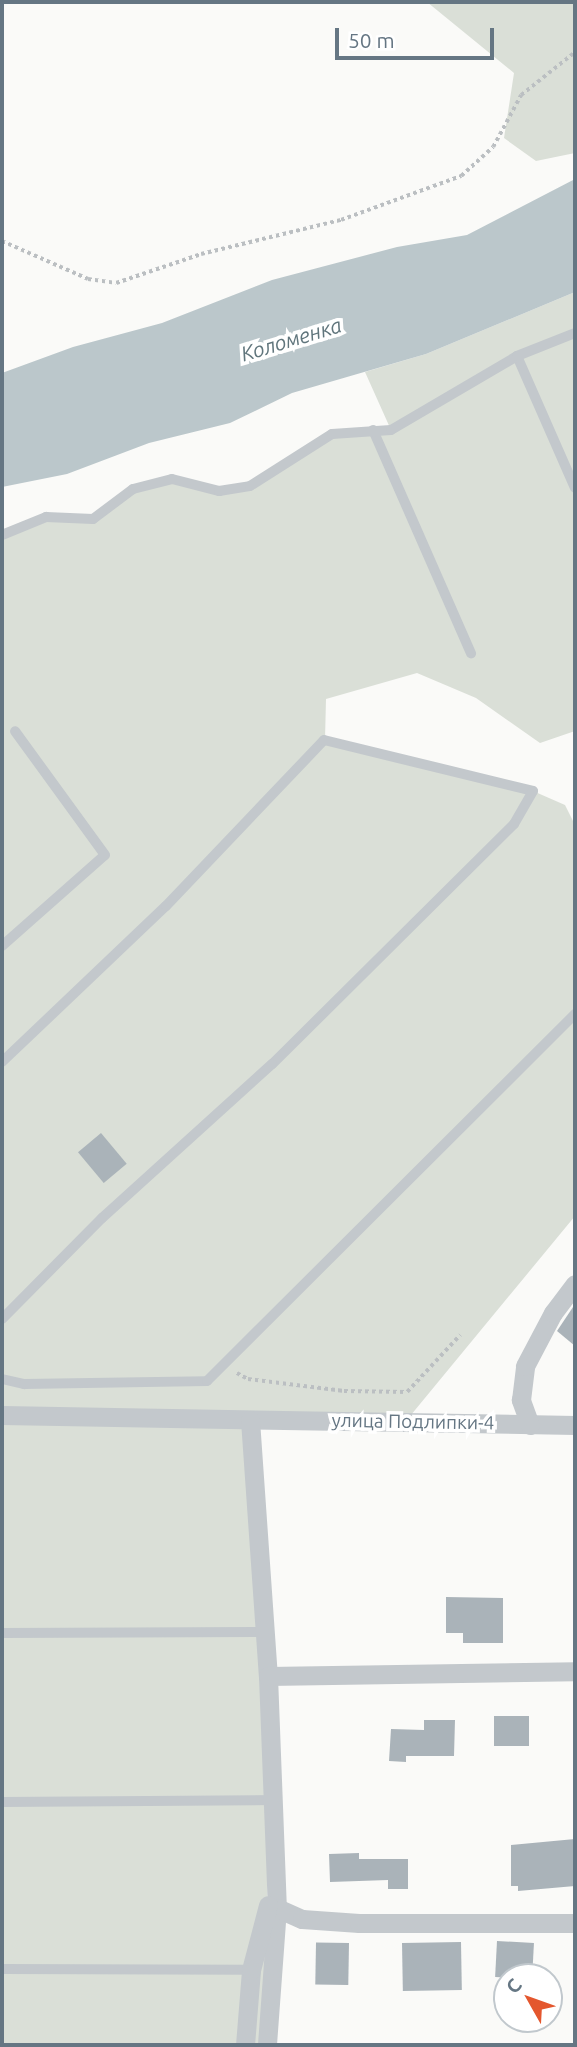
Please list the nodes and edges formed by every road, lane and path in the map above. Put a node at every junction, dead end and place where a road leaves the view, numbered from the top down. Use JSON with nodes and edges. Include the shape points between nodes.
{"nodes":[{"id":1,"x":575,"y":52,"type":"edge"},
{"id":2,"x":2,"y":241,"type":"edge"},
{"id":3,"x":575,"y":332,"type":"edge"},
{"id":4,"x":517,"y":356,"type":"junction"},
{"id":5,"x":373,"y":430,"type":"junction"},
{"id":6,"x":575,"y":488,"type":"edge"},
{"id":7,"x":2,"y":535,"type":"edge"},
{"id":8,"x":471,"y":653,"type":"dead end"},
{"id":9,"x":15,"y":731,"type":"dead end"},
{"id":10,"x":2,"y":946,"type":"edge"},
{"id":11,"x":575,"y":1014,"type":"edge"},
{"id":12,"x":2,"y":1062,"type":"edge"},
{"id":13,"x":575,"y":1284,"type":"edge"},
{"id":14,"x":2,"y":1319,"type":"edge"},
{"id":15,"x":460,"y":1335,"type":"dead end"},
{"id":16,"x":223,"y":1365,"type":"junction"},
{"id":17,"x":2,"y":1379,"type":"edge"},
{"id":18,"x":2,"y":1415,"type":"edge"},
{"id":19,"x":250,"y":1420,"type":"junction"},
{"id":20,"x":530,"y":1425,"type":"junction"},
{"id":21,"x":575,"y":1425,"type":"edge"},
{"id":22,"x":265,"y":1632,"type":"junction"},
{"id":23,"x":2,"y":1633,"type":"edge"},
{"id":24,"x":575,"y":1671,"type":"edge"},
{"id":25,"x":268,"y":1676,"type":"junction"},
{"id":26,"x":273,"y":1800,"type":"junction"},
{"id":27,"x":2,"y":1802,"type":"edge"},
{"id":28,"x":273,"y":1882,"type":"junction"},
{"id":29,"x":277,"y":1908,"type":"junction"},
{"id":30,"x":575,"y":1923,"type":"edge"},
{"id":31,"x":2,"y":1969,"type":"edge"},
{"id":32,"x":251,"y":1970,"type":"junction"},
{"id":33,"x":245,"y":2045,"type":"edge"},
{"id":34,"x":267,"y":2045,"type":"edge"}],
"edges":[{"from":1,"to":2,"type":"path","via":[[521,95],[493,147],[461,176],[341,220],[201,254],[116,283],[88,278]]},
{"from":3,"to":4,"type":"lane"},
{"from":4,"to":5,"type":"lane","via":[[391,430]]},
{"from":4,"to":6,"type":"lane"},
{"from":5,"to":7,"type":"lane","via":[[332,434],[250,486],[219,491],[172,479],[133,489],[93,519],[46,517]]},
{"from":5,"to":8,"type":"lane"},
{"from":9,"to":10,"type":"lane","via":[[105,855]]},
{"from":11,"to":16,"type":"lane"},
{"from":12,"to":14,"type":"lane","via":[[166,906],[324,740],[533,790],[505,834],[272,1064],[102,1218]]},
{"from":13,"to":20,"type":"street","via":[[525,1366],[521,1400]]},
{"from":15,"to":16,"type":"path","via":[[407,1392],[344,1391],[248,1378]]},
{"from":16,"to":17,"type":"lane","via":[[207,1381],[24,1384]]},
{"from":18,"to":19,"type":"street","name":"улица Подлипки-4"},
{"from":19,"to":20,"type":"street","name":"улица Подлипки-4"},
{"from":19,"to":22,"type":"street"},
{"from":20,"to":21,"type":"street","name":"улица Подлипки-4"},
{"from":22,"to":23,"type":"lane"},
{"from":22,"to":25,"type":"street"},
{"from":24,"to":25,"type":"street"},
{"from":25,"to":26,"type":"street"},
{"from":26,"to":27,"type":"lane"},
{"from":26,"to":28,"type":"street"},
{"from":28,"to":29,"type":"street"},
{"from":28,"to":32,"type":"street"},
{"from":29,"to":30,"type":"street","via":[[302,1919],[359,1923]]},
{"from":29,"to":34,"type":"street"},
{"from":31,"to":32,"type":"lane"},
{"from":32,"to":33,"type":"street"}]}
